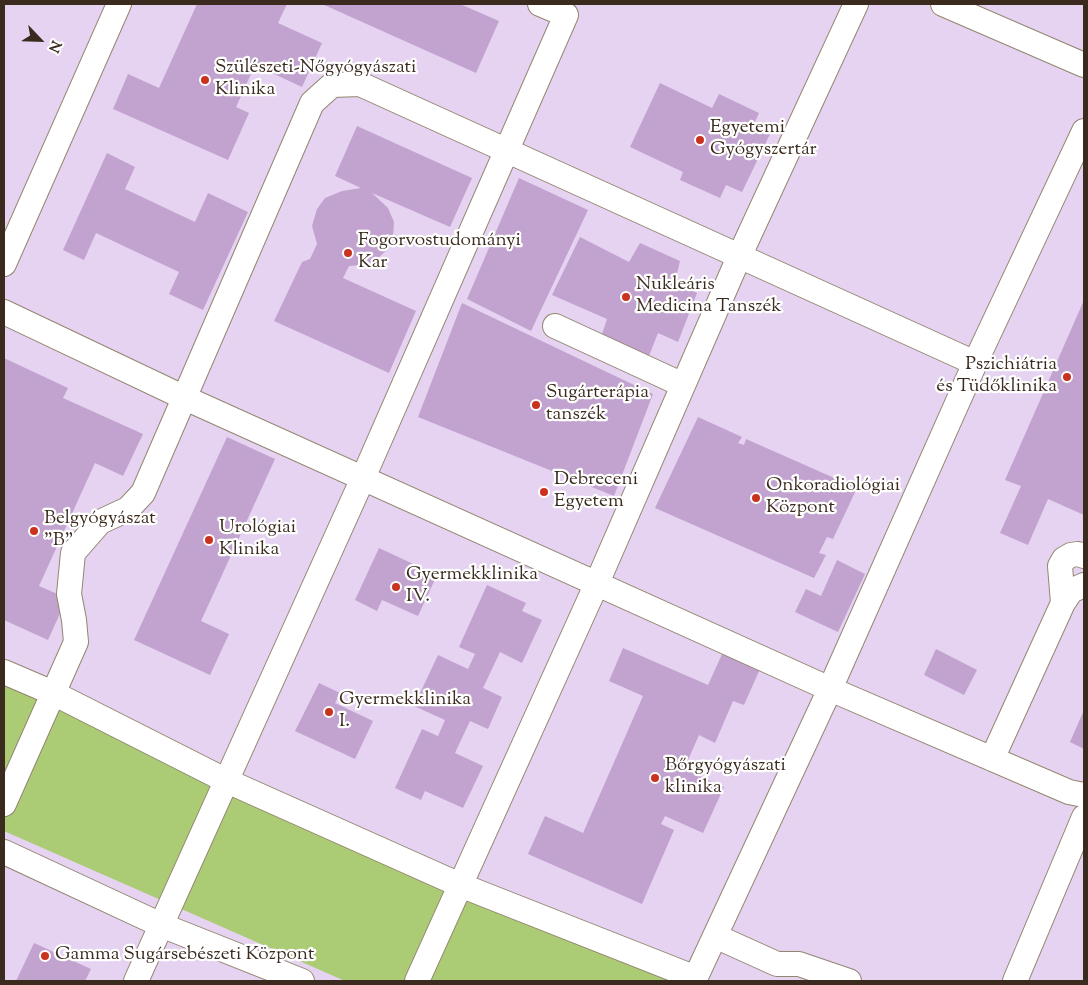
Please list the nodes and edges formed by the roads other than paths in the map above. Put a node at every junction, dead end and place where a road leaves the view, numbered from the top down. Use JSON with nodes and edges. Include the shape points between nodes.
{"nodes":[{"id":1,"x":119,"y":4,"type":"edge"},
{"id":2,"x":540,"y":4,"type":"edge"},
{"id":3,"x":856,"y":4,"type":"edge"},
{"id":4,"x":943,"y":4,"type":"edge"},
{"id":5,"x":1084,"y":65,"type":"edge"},
{"id":6,"x":1084,"y":131,"type":"edge"},
{"id":7,"x":507,"y":151,"type":"junction"},
{"id":8,"x":739,"y":257,"type":"junction"},
{"id":9,"x":4,"y":264,"type":"edge"},
{"id":10,"x":4,"y":312,"type":"edge"},
{"id":11,"x":555,"y":326,"type":"dead end"},
{"id":12,"x":975,"y":363,"type":"junction"},
{"id":13,"x":684,"y":385,"type":"junction"},
{"id":14,"x":186,"y":398,"type":"junction"},
{"id":15,"x":363,"y":478,"type":"junction"},
{"id":16,"x":1084,"y":556,"type":"edge"},
{"id":17,"x":598,"y":583,"type":"junction"},
{"id":18,"x":1084,"y":585,"type":"edge"},
{"id":19,"x":1063,"y":603,"type":"junction"},
{"id":20,"x":4,"y":672,"type":"edge"},
{"id":21,"x":830,"y":689,"type":"junction"},
{"id":22,"x":53,"y":693,"type":"junction"},
{"id":23,"x":992,"y":759,"type":"junction"},
{"id":24,"x":227,"y":781,"type":"junction"},
{"id":25,"x":1084,"y":795,"type":"edge"},
{"id":26,"x":4,"y":804,"type":"edge"},
{"id":27,"x":1084,"y":817,"type":"edge"},
{"id":28,"x":4,"y":852,"type":"edge"},
{"id":29,"x":460,"y":885,"type":"junction"},
{"id":30,"x":161,"y":925,"type":"junction"},
{"id":31,"x":715,"y":936,"type":"junction"},
{"id":32,"x":695,"y":980,"type":"edge"},
{"id":33,"x":136,"y":981,"type":"edge"},
{"id":34,"x":302,"y":981,"type":"edge"},
{"id":35,"x":417,"y":981,"type":"edge"},
{"id":36,"x":849,"y":981,"type":"edge"},
{"id":37,"x":1015,"y":981,"type":"edge"}],
"edges":[{"from":1,"to":9,"type":"lane"},
{"from":2,"to":7,"type":"lane","via":[[566,15]]},
{"from":3,"to":8,"type":"lane"},
{"from":4,"to":5,"type":"lane"},
{"from":6,"to":12,"type":"lane"},
{"from":7,"to":8,"type":"lane"},
{"from":7,"to":14,"type":"lane","via":[[360,84],[332,85],[312,103]]},
{"from":7,"to":15,"type":"lane"},
{"from":8,"to":12,"type":"lane"},
{"from":8,"to":13,"type":"lane"},
{"from":10,"to":14,"type":"lane"},
{"from":11,"to":13,"type":"lane"},
{"from":12,"to":21,"type":"lane"},
{"from":13,"to":17,"type":"lane"},
{"from":14,"to":15,"type":"lane"},
{"from":14,"to":22,"type":"lane","via":[[143,493],[128,509],[100,522],[73,553],[69,594],[76,642]]},
{"from":15,"to":17,"type":"lane"},
{"from":15,"to":24,"type":"lane"},
{"from":16,"to":19,"type":"lane","via":[[1071,555],[1060,566]]},
{"from":17,"to":21,"type":"lane"},
{"from":17,"to":29,"type":"lane"},
{"from":18,"to":19,"type":"lane","via":[[1071,591]]},
{"from":19,"to":23,"type":"lane"},
{"from":20,"to":22,"type":"lane"},
{"from":21,"to":23,"type":"lane"},
{"from":21,"to":31,"type":"lane"},
{"from":22,"to":24,"type":"lane"},
{"from":22,"to":26,"type":"lane"},
{"from":23,"to":25,"type":"lane","via":[[1069,792]]},
{"from":24,"to":29,"type":"lane"},
{"from":24,"to":30,"type":"lane"},
{"from":27,"to":37,"type":"lane"},
{"from":28,"to":30,"type":"lane"},
{"from":29,"to":32,"type":"lane"},
{"from":29,"to":35,"type":"lane"},
{"from":30,"to":33,"type":"lane"},
{"from":30,"to":34,"type":"lane"},
{"from":31,"to":32,"type":"lane"},
{"from":31,"to":36,"type":"lane","via":[[777,964],[798,964]]}]}
